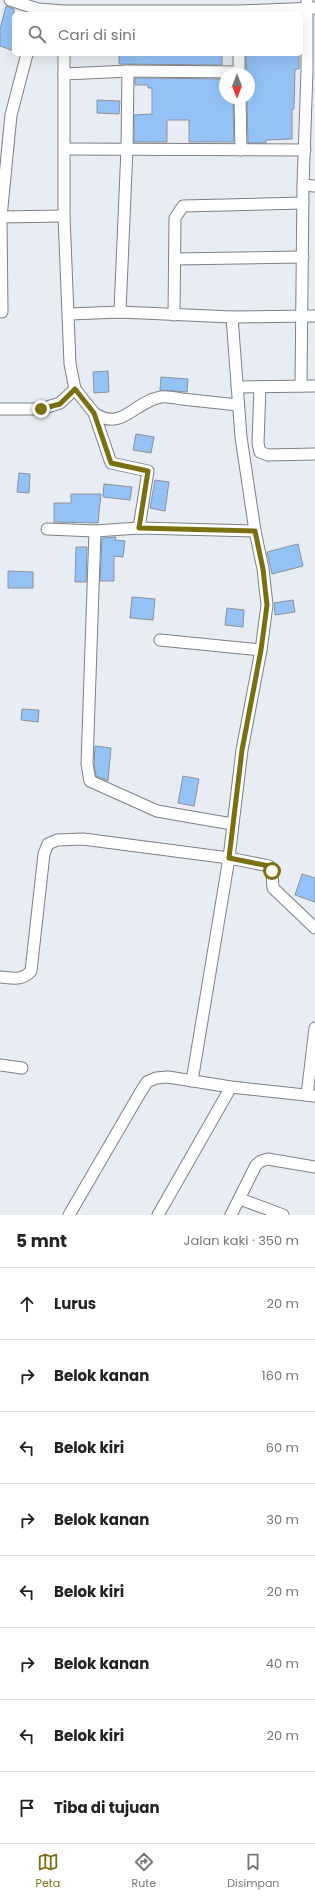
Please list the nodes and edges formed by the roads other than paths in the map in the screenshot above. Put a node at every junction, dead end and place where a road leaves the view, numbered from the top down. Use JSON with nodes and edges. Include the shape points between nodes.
{"nodes":[{"id":1,"x":10,"y":0,"type":"edge"},
{"id":2,"x":168,"y":5,"type":"edge"},
{"id":3,"x":310,"y":5,"type":"edge"},
{"id":4,"x":95,"y":6,"type":"edge"},
{"id":5,"x":239,"y":8,"type":"edge"},
{"id":6,"x":38,"y":12,"type":"edge"},
{"id":7,"x":64,"y":12,"type":"edge"},
{"id":8,"x":26,"y":56,"type":"edge"},
{"id":9,"x":64,"y":56,"type":"edge"},
{"id":10,"x":239,"y":56,"type":"edge"},
{"id":11,"x":239,"y":68,"type":"edge"},
{"id":12,"x":128,"y":71,"type":"junction"},
{"id":13,"x":311,"y":71,"type":"edge"},
{"id":14,"x":219,"y":73,"type":"edge"},
{"id":15,"x":64,"y":74,"type":"junction"},
{"id":16,"x":240,"y":104,"type":"edge"},
{"id":17,"x":127,"y":148,"type":"junction"},
{"id":18,"x":65,"y":149,"type":"junction"},
{"id":19,"x":241,"y":150,"type":"junction"},
{"id":20,"x":305,"y":150,"type":"junction"},
{"id":21,"x":303,"y":186,"type":"junction"},
{"id":22,"x":315,"y":186,"type":"edge"},
{"id":23,"x":303,"y":203,"type":"junction"},
{"id":24,"x":64,"y":216,"type":"junction"},
{"id":25,"x":0,"y":217,"type":"edge"},
{"id":26,"x":303,"y":257,"type":"junction"},
{"id":27,"x":175,"y":259,"type":"junction"},
{"id":28,"x":2,"y":312,"type":"dead end"},
{"id":29,"x":120,"y":312,"type":"junction"},
{"id":30,"x":70,"y":314,"type":"junction"},
{"id":31,"x":174,"y":315,"type":"junction"},
{"id":32,"x":302,"y":316,"type":"junction"},
{"id":33,"x":315,"y":316,"type":"edge"},
{"id":34,"x":232,"y":317,"type":"junction"},
{"id":35,"x":301,"y":386,"type":"junction"},
{"id":36,"x":315,"y":386,"type":"edge"},
{"id":37,"x":237,"y":387,"type":"junction"},
{"id":38,"x":260,"y":387,"type":"junction"},
{"id":39,"x":75,"y":389,"type":"junction"},
{"id":40,"x":238,"y":405,"type":"junction"},
{"id":41,"x":0,"y":409,"type":"edge"},
{"id":42,"x":94,"y":413,"type":"junction"},
{"id":43,"x":315,"y":454,"type":"edge"},
{"id":44,"x":139,"y":528,"type":"junction"},
{"id":45,"x":46,"y":529,"type":"dead end"},
{"id":46,"x":95,"y":531,"type":"junction"},
{"id":47,"x":255,"y":531,"type":"junction"},
{"id":48,"x":160,"y":640,"type":"dead end"},
{"id":49,"x":261,"y":650,"type":"junction"},
{"id":50,"x":232,"y":824,"type":"junction"},
{"id":51,"x":229,"y":858,"type":"junction"},
{"id":52,"x":315,"y":928,"type":"edge"},
{"id":53,"x":0,"y":977,"type":"edge"},
{"id":54,"x":315,"y":1028,"type":"edge"},
{"id":55,"x":0,"y":1065,"type":"edge"},
{"id":56,"x":22,"y":1068,"type":"dead end"},
{"id":57,"x":192,"y":1081,"type":"junction"},
{"id":58,"x":231,"y":1087,"type":"junction"},
{"id":59,"x":311,"y":1096,"type":"edge"},
{"id":60,"x":315,"y":1167,"type":"edge"},
{"id":61,"x":240,"y":1200,"type":"junction"},
{"id":62,"x":69,"y":1215,"type":"edge"},
{"id":63,"x":158,"y":1215,"type":"edge"},
{"id":64,"x":231,"y":1215,"type":"edge"},
{"id":65,"x":283,"y":1215,"type":"edge"}],
"edges":[{"from":1,"to":6,"type":"street"},
{"from":2,"to":4,"type":"street"},
{"from":2,"to":5,"type":"street"},
{"from":3,"to":5,"type":"street"},
{"from":3,"to":13,"type":"street"},
{"from":4,"to":7,"type":"street"},
{"from":6,"to":7,"type":"street"},
{"from":8,"to":25,"type":"street","via":[[11,115]]},
{"from":9,"to":15,"type":"street"},
{"from":10,"to":11,"type":"street"},
{"from":12,"to":14,"type":"street"},
{"from":12,"to":15,"type":"street"},
{"from":12,"to":17,"type":"street"},
{"from":13,"to":20,"type":"street"},
{"from":15,"to":18,"type":"street"},
{"from":16,"to":19,"type":"street"},
{"from":17,"to":18,"type":"street"},
{"from":17,"to":19,"type":"street"},
{"from":17,"to":29,"type":"street"},
{"from":18,"to":24,"type":"street"},
{"from":19,"to":20,"type":"street"},
{"from":20,"to":21,"type":"street"},
{"from":21,"to":22,"type":"street"},
{"from":21,"to":23,"type":"street"},
{"from":23,"to":26,"type":"street"},
{"from":23,"to":27,"type":"street","via":[[182,206],[175,218]]},
{"from":24,"to":25,"type":"street"},
{"from":24,"to":30,"type":"street"},
{"from":25,"to":28,"type":"street"},
{"from":26,"to":27,"type":"street"},
{"from":26,"to":32,"type":"street"},
{"from":27,"to":31,"type":"street"},
{"from":29,"to":30,"type":"street"},
{"from":29,"to":31,"type":"street"},
{"from":30,"to":39,"type":"street","via":[[70,364]]},
{"from":31,"to":34,"type":"street"},
{"from":32,"to":33,"type":"street"},
{"from":32,"to":34,"type":"street"},
{"from":32,"to":35,"type":"street"},
{"from":34,"to":37,"type":"street"},
{"from":35,"to":36,"type":"street"},
{"from":35,"to":38,"type":"street"},
{"from":37,"to":38,"type":"street"},
{"from":37,"to":40,"type":"street"},
{"from":38,"to":43,"type":"street","via":[[260,452],[268,455]]},
{"from":39,"to":41,"type":"street","via":[[60,404],[41,409]]},
{"from":39,"to":42,"type":"street"},
{"from":40,"to":42,"type":"street","via":[[162,397],[110,421]]},
{"from":40,"to":47,"type":"street"},
{"from":42,"to":44,"type":"street","via":[[111,463],[148,471]]},
{"from":44,"to":46,"type":"street"},
{"from":44,"to":47,"type":"street"},
{"from":45,"to":46,"type":"street"},
{"from":46,"to":50,"type":"street","via":[[87,764],[90,781],[157,811]]},
{"from":47,"to":49,"type":"street","via":[[267,605]]},
{"from":48,"to":49,"type":"street"},
{"from":49,"to":50,"type":"street","via":[[242,750]]},
{"from":50,"to":51,"type":"street"},
{"from":51,"to":52,"type":"street","via":[[269,866],[272,871],[273,888]]},
{"from":51,"to":53,"type":"street","via":[[83,839],[57,840],[48,844],[44,854],[31,971],[19,979]]},
{"from":51,"to":57,"type":"street"},
{"from":54,"to":59,"type":"street"},
{"from":55,"to":56,"type":"street"},
{"from":57,"to":58,"type":"street"},
{"from":57,"to":62,"type":"street","via":[[168,1077],[147,1082]]},
{"from":58,"to":59,"type":"street"},
{"from":58,"to":63,"type":"street"},
{"from":60,"to":61,"type":"street","via":[[268,1159],[261,1161],[256,1165]]},
{"from":61,"to":64,"type":"street"},
{"from":61,"to":65,"type":"street"}]}
